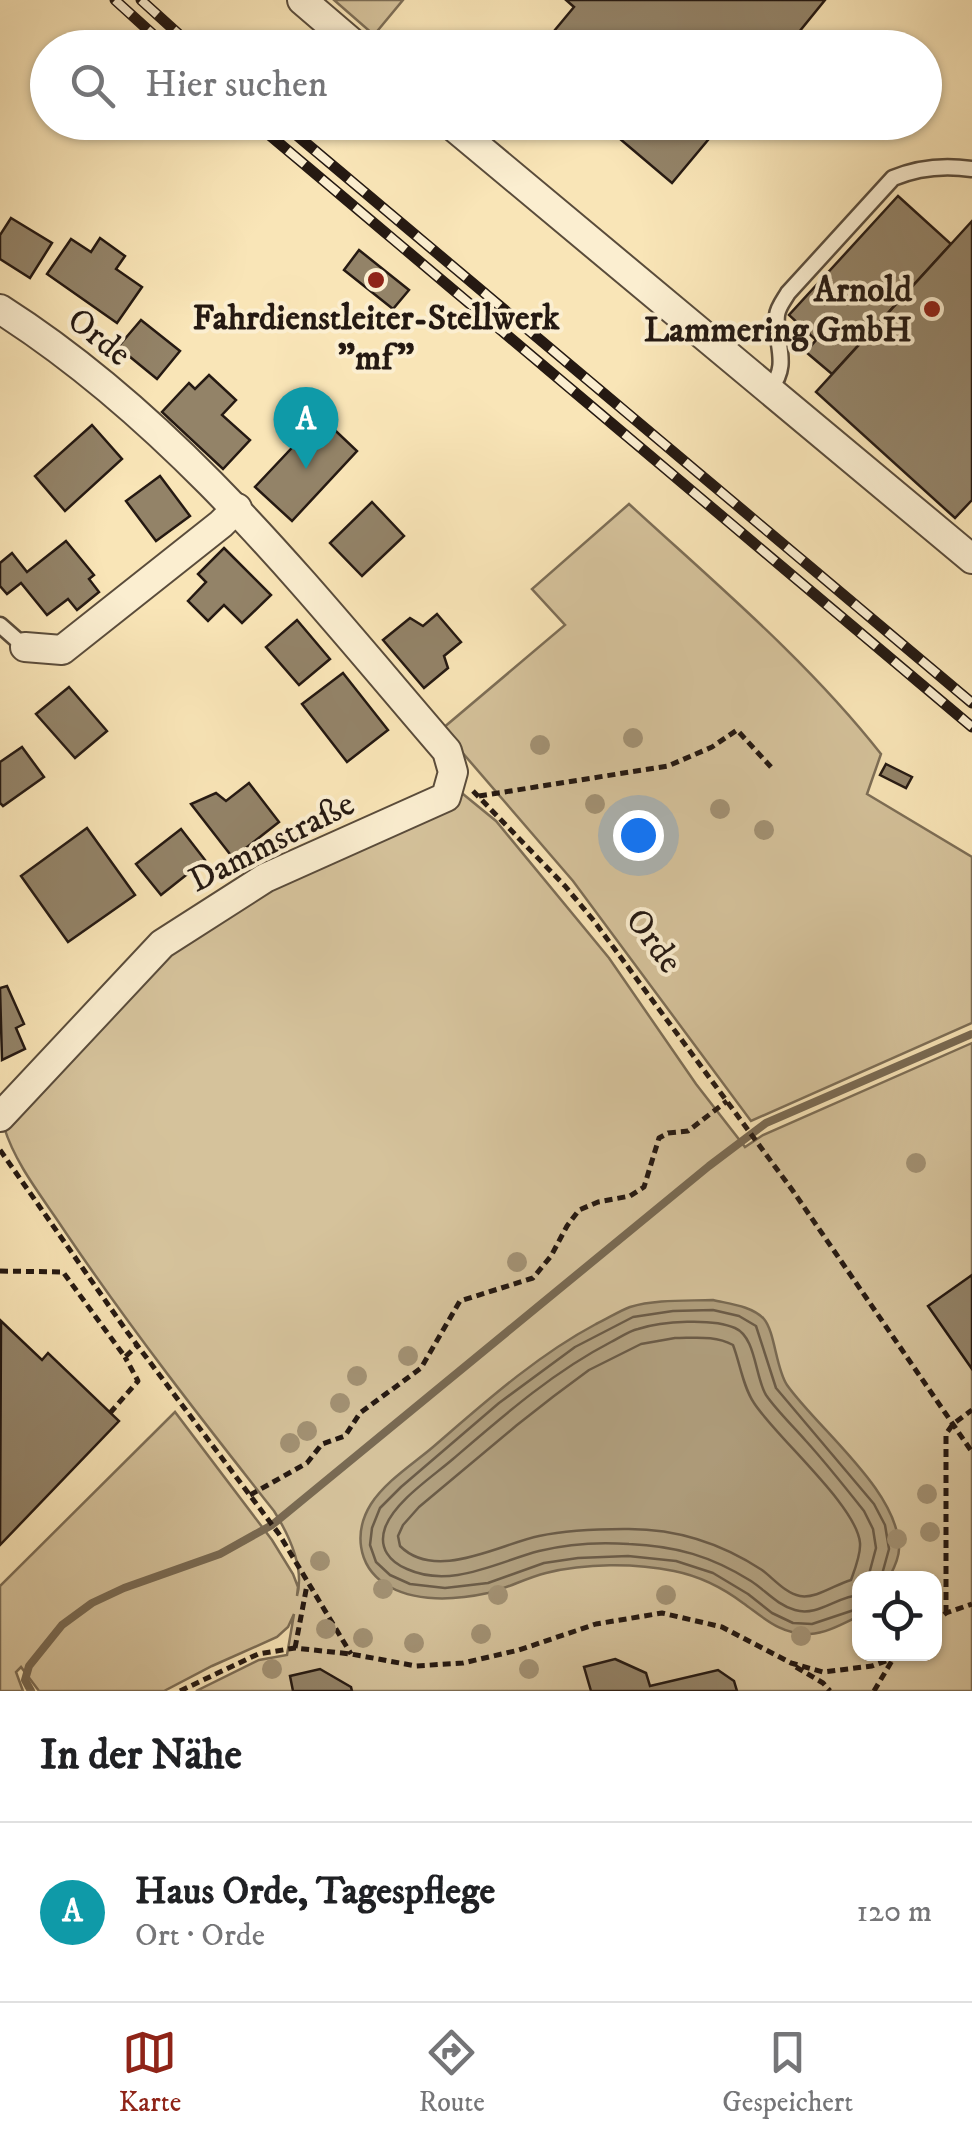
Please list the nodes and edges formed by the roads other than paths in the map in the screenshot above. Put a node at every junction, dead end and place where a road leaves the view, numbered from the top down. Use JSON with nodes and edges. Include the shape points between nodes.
{"nodes":[{"id":1,"x":302,"y":0,"type":"edge"},
{"id":2,"x":337,"y":30,"type":"edge"},
{"id":3,"x":470,"y":140,"type":"edge"},
{"id":4,"x":972,"y":169,"type":"edge"},
{"id":5,"x":0,"y":310,"type":"edge"},
{"id":6,"x":770,"y":389,"type":"junction"},
{"id":7,"x":237,"y":508,"type":"junction"},
{"id":8,"x":972,"y":559,"type":"edge"},
{"id":9,"x":0,"y":625,"type":"edge"},
{"id":10,"x":24,"y":647,"type":"joint"},
{"id":11,"x":453,"y":772,"type":"joint"},
{"id":12,"x":0,"y":1116,"type":"edge"}],
"edges":[{"from":1,"to":2,"type":"street"},
{"from":3,"to":6,"type":"street"},
{"from":4,"to":6,"type":"lane","via":[[949,166],[893,178],[788,293],[777,312],[782,365]]},
{"from":5,"to":7,"type":"street","name":"Orde","via":[[79,363]]},
{"from":6,"to":8,"type":"street"},
{"from":7,"to":10,"type":"street","via":[[62,650]]},
{"from":7,"to":11,"type":"street","name":"Orde","via":[[446,752]]},
{"from":9,"to":10,"type":"lane"},
{"from":11,"to":12,"type":"street","name":"Dammstraße","via":[[446,797],[265,878],[162,944]]}]}
